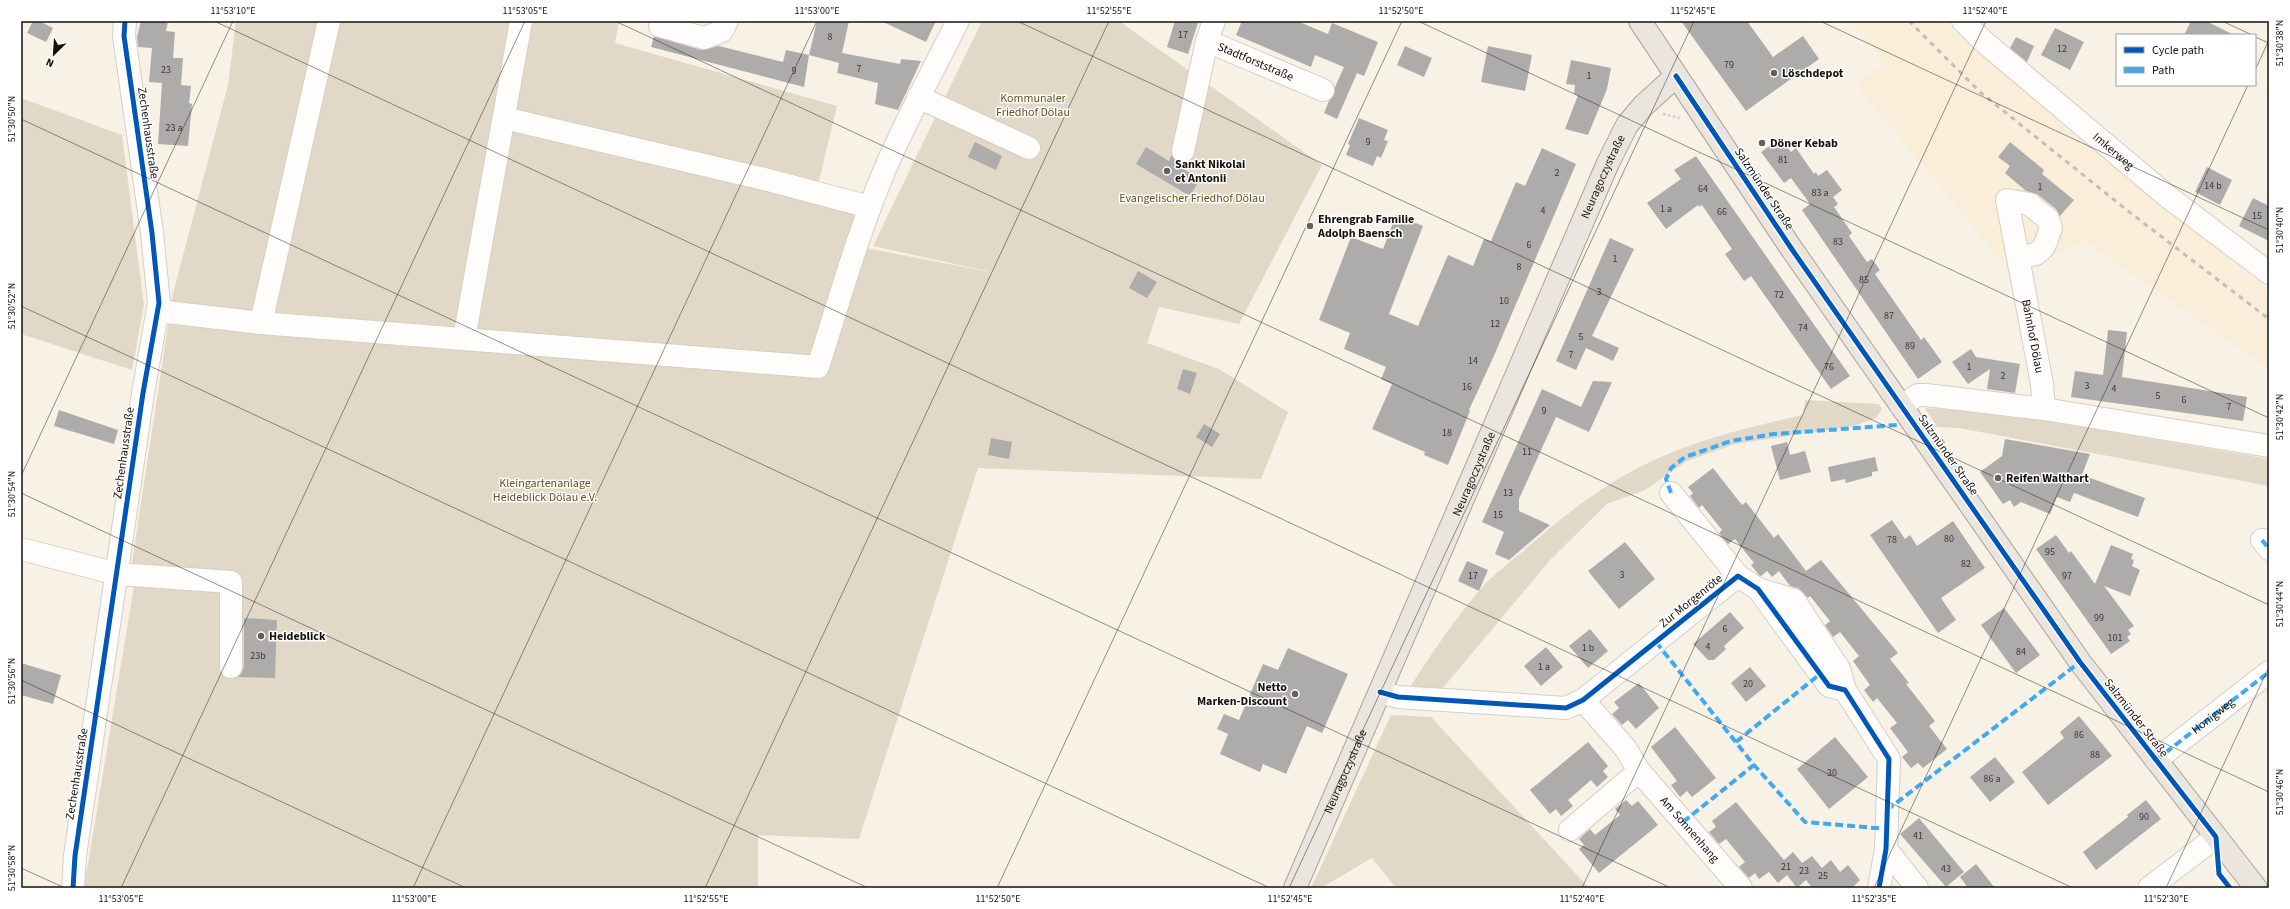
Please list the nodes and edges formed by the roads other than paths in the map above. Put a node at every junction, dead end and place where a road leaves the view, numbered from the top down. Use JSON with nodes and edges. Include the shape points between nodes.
{"nodes":[{"id":1,"x":125,"y":21,"type":"edge"},
{"id":2,"x":329,"y":21,"type":"edge"},
{"id":3,"x":522,"y":21,"type":"edge"},
{"id":4,"x":727,"y":21,"type":"edge"},
{"id":5,"x":958,"y":21,"type":"edge"},
{"id":6,"x":1640,"y":21,"type":"edge"},
{"id":7,"x":1964,"y":21,"type":"edge"},
{"id":8,"x":660,"y":26,"type":"dead end"},
{"id":9,"x":1210,"y":31,"type":"edge"},
{"id":10,"x":1676,"y":76,"type":"junction"},
{"id":11,"x":1323,"y":90,"type":"dead end"},
{"id":12,"x":918,"y":98,"type":"junction"},
{"id":13,"x":504,"y":118,"type":"junction"},
{"id":14,"x":1029,"y":148,"type":"dead end"},
{"id":15,"x":1183,"y":151,"type":"dead end"},
{"id":16,"x":870,"y":208,"type":"junction"},
{"id":17,"x":2019,"y":264,"type":"dead end"},
{"id":18,"x":2269,"y":273,"type":"edge"},
{"id":19,"x":158,"y":311,"type":"junction"},
{"id":20,"x":261,"y":323,"type":"junction"},
{"id":21,"x":464,"y":339,"type":"junction"},
{"id":22,"x":1901,"y":406,"type":"junction"},
{"id":23,"x":2044,"y":409,"type":"junction"},
{"id":24,"x":2269,"y":446,"type":"edge"},
{"id":25,"x":1671,"y":493,"type":"dead end"},
{"id":26,"x":21,"y":549,"type":"edge"},
{"id":27,"x":118,"y":574,"type":"junction"},
{"id":28,"x":1738,"y":576,"type":"junction"},
{"id":29,"x":231,"y":667,"type":"dead end"},
{"id":30,"x":2269,"y":672,"type":"edge"},
{"id":31,"x":1380,"y":692,"type":"junction"},
{"id":32,"x":1583,"y":700,"type":"junction"},
{"id":33,"x":2156,"y":760,"type":"junction"},
{"id":34,"x":1639,"y":771,"type":"junction"},
{"id":35,"x":1570,"y":830,"type":"dead end"},
{"id":36,"x":2216,"y":836,"type":"junction"},
{"id":37,"x":1886,"y":849,"type":"junction"},
{"id":38,"x":73,"y":888,"type":"edge"},
{"id":39,"x":1295,"y":888,"type":"edge"},
{"id":40,"x":1741,"y":888,"type":"edge"},
{"id":41,"x":1879,"y":888,"type":"edge"},
{"id":42,"x":1917,"y":888,"type":"edge"},
{"id":43,"x":2149,"y":888,"type":"edge"},
{"id":44,"x":2256,"y":888,"type":"edge"}],
"edges":[{"from":1,"to":19,"type":"street","name":"Zechenhausstraße","via":[[124,36],[152,233]]},
{"from":2,"to":20,"type":"street"},
{"from":3,"to":13,"type":"street"},
{"from":4,"to":8,"type":"street","via":[[722,31],[704,38]]},
{"from":5,"to":12,"type":"street"},
{"from":6,"to":10,"type":"main road","name":"Salzmünder Straße"},
{"from":7,"to":18,"type":"street","name":"Imkerweg","via":[[1983,42],[2167,196]]},
{"from":9,"to":11,"type":"street","name":"Stadtforststraße"},
{"from":9,"to":15,"type":"street"},
{"from":10,"to":22,"type":"main road","name":"Salzmünder Straße"},
{"from":10,"to":31,"type":"main road","name":"Neuragoczystraße","via":[[1643,106],[1627,125],[1608,163]]},
{"from":12,"to":14,"type":"street"},
{"from":12,"to":16,"type":"street"},
{"from":13,"to":16,"type":"street","via":[[764,179]]},
{"from":13,"to":21,"type":"street"},
{"from":16,"to":21,"type":"street","via":[[818,367]]},
{"from":17,"to":23,"type":"street","name":"Bahnhof Dölau","via":[[2042,384]]},
{"from":19,"to":20,"type":"street"},
{"from":19,"to":27,"type":"street","name":"Zechenhausstraße","via":[[143,393]]},
{"from":20,"to":21,"type":"street"},
{"from":22,"to":23,"type":"street","via":[[1918,396],[1926,395]]},
{"from":22,"to":33,"type":"main road","name":"Salzmünder Straße","via":[[2080,662]]},
{"from":23,"to":24,"type":"street"},
{"from":25,"to":28,"type":"street","name":"Zur Morgenröte"},
{"from":26,"to":27,"type":"street"},
{"from":27,"to":29,"type":"street","via":[[231,582]]},
{"from":27,"to":38,"type":"street","name":"Zechenhausstraße","via":[[74,856]]},
{"from":28,"to":32,"type":"street","name":"Zur Morgenröte"},
{"from":28,"to":37,"type":"street","name":"Zur Morgenröte","via":[[1758,589],[1829,686],[1845,690],[1889,759]]},
{"from":30,"to":33,"type":"street","name":"Honigweg"},
{"from":31,"to":32,"type":"street","name":"Zur Morgenröte","via":[[1398,697],[1566,708]]},
{"from":31,"to":39,"type":"main road","name":"Neuragoczystraße"},
{"from":32,"to":34,"type":"street","name":"Am Sonnenhang","via":[[1626,749]]},
{"from":33,"to":36,"type":"main road","name":"Salzmünder Straße"},
{"from":34,"to":35,"type":"street"},
{"from":34,"to":40,"type":"street","name":"Am Sonnenhang"},
{"from":36,"to":43,"type":"street"},
{"from":36,"to":44,"type":"main road","name":"Salzmünder Straße"},
{"from":37,"to":41,"type":"street","name":"Zur Morgenröte"},
{"from":37,"to":42,"type":"street"}]}
